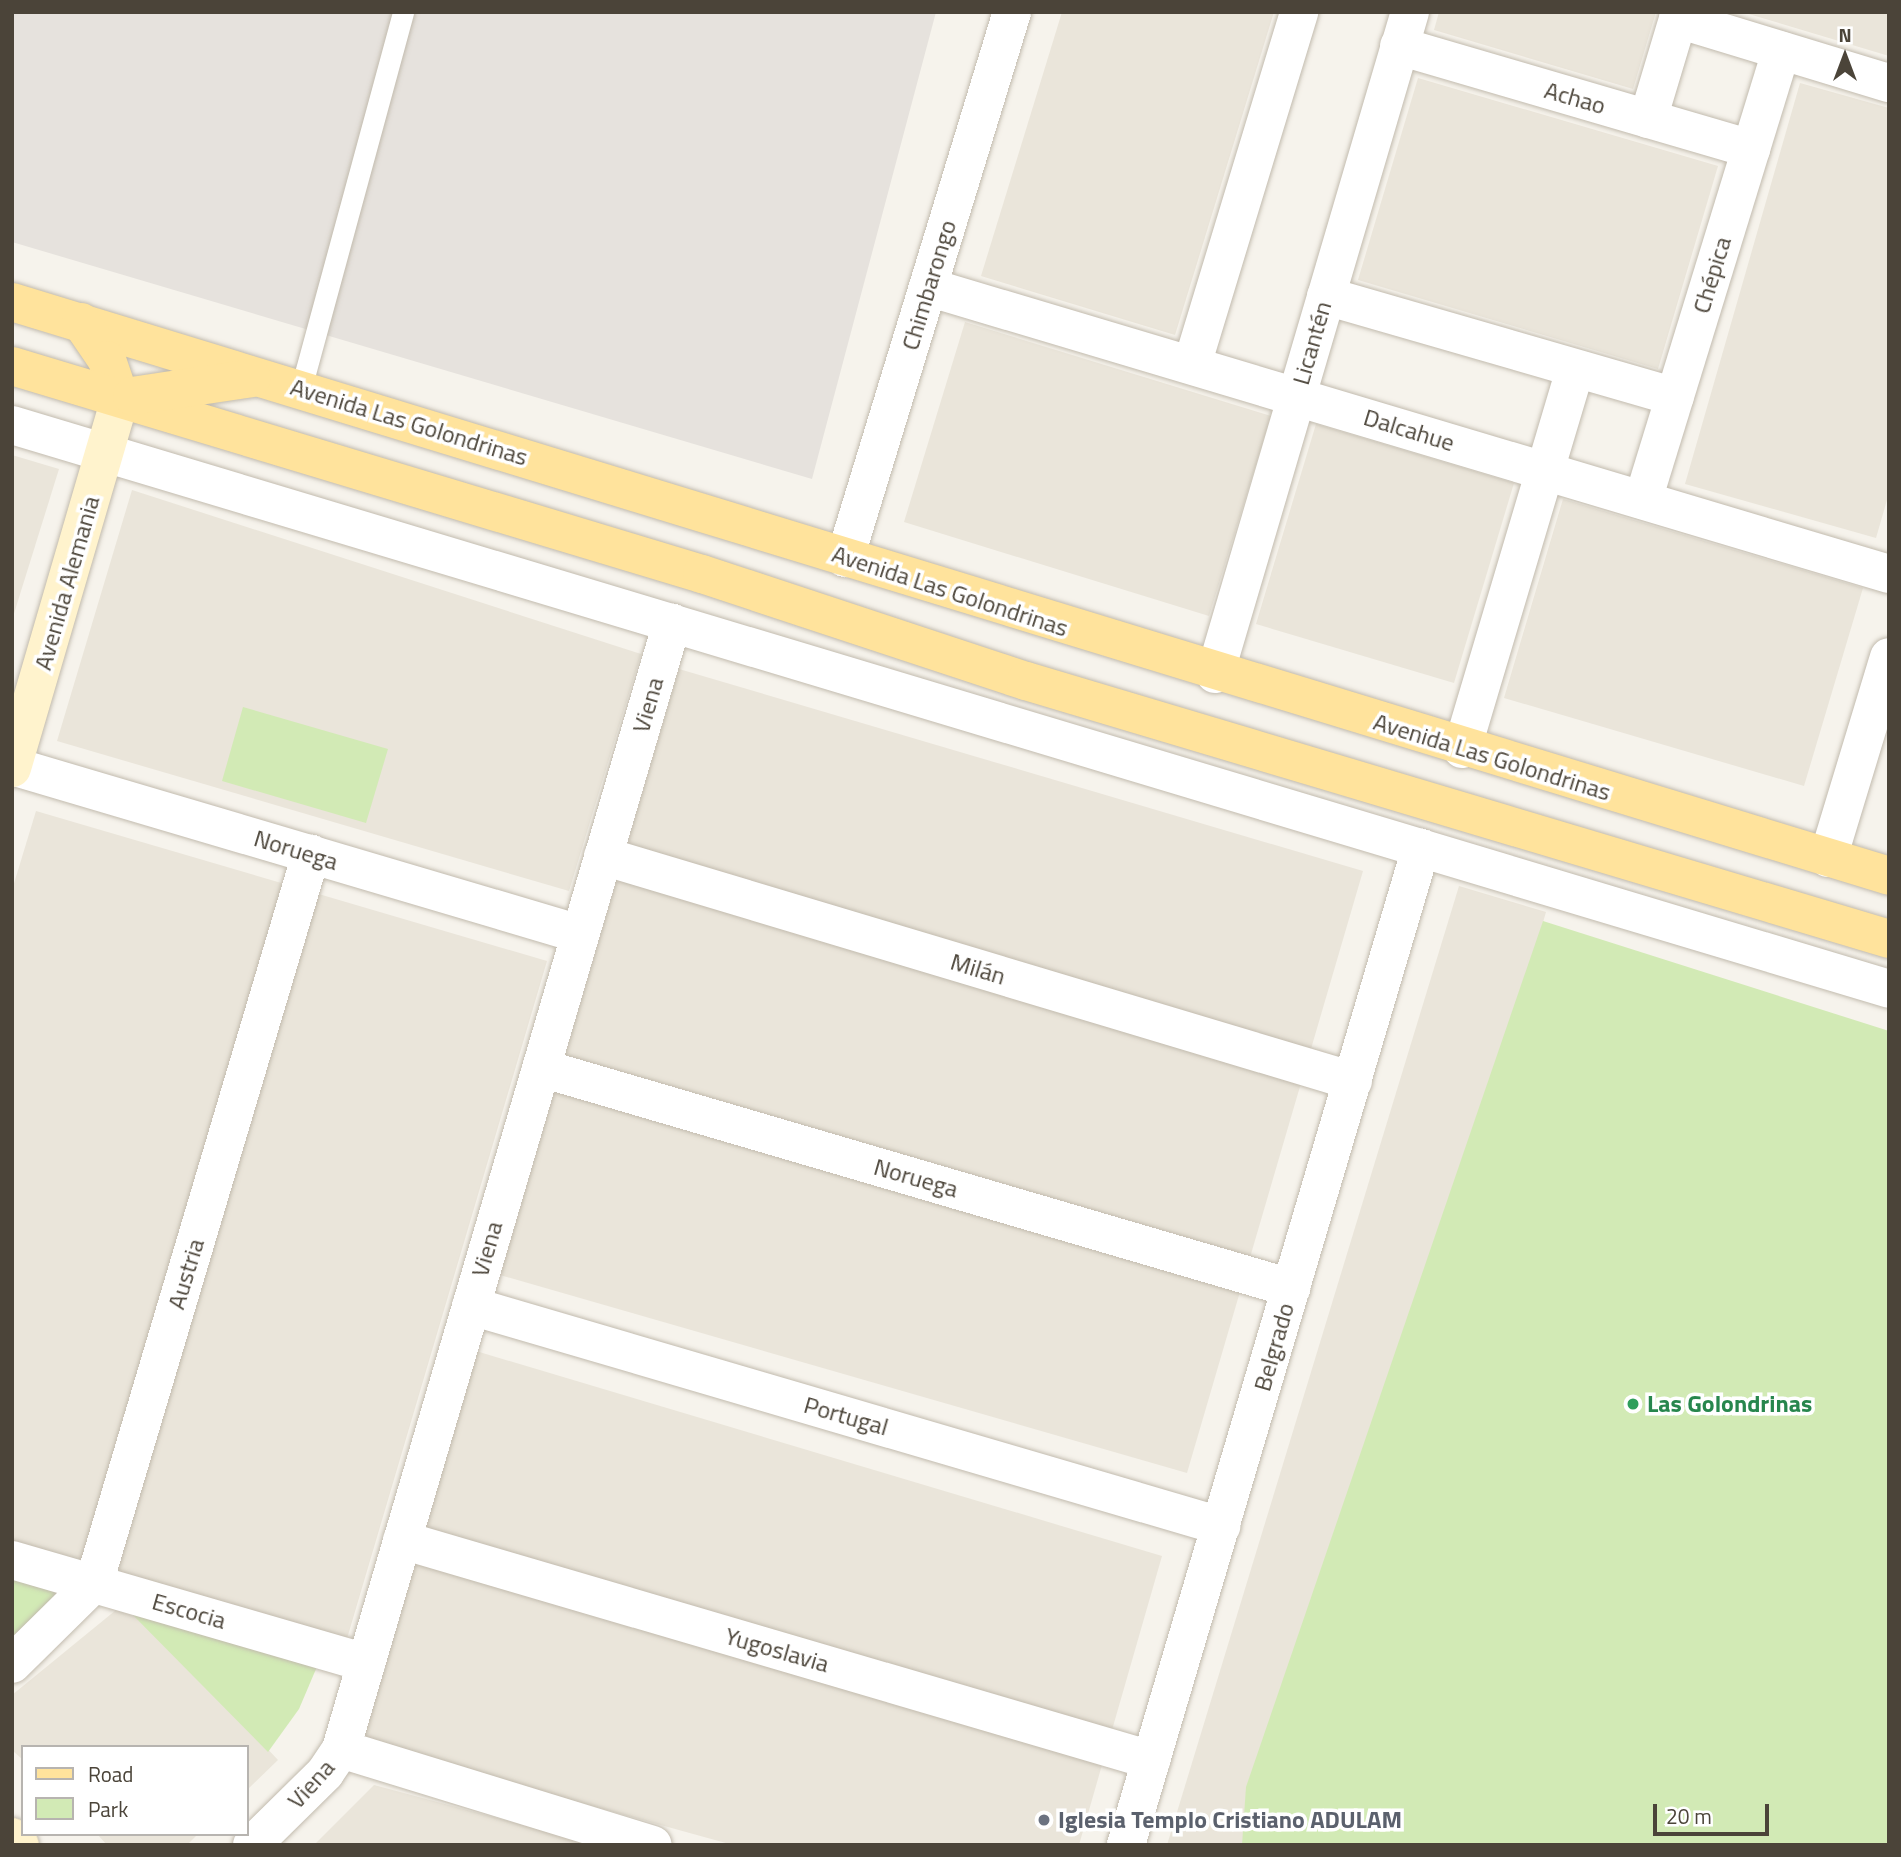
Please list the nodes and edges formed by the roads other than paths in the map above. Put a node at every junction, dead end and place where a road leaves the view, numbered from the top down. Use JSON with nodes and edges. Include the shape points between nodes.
{"nodes":[{"id":1,"x":403,"y":12,"type":"edge"},
{"id":2,"x":1012,"y":12,"type":"edge"},
{"id":3,"x":1299,"y":12,"type":"edge"},
{"id":4,"x":1679,"y":16,"type":"edge"},
{"id":5,"x":1404,"y":29,"type":"edge"},
{"id":6,"x":1781,"y":51,"type":"junction"},
{"id":7,"x":1889,"y":83,"type":"edge"},
{"id":8,"x":1648,"y":119,"type":"junction"},
{"id":9,"x":1751,"y":149,"type":"junction"},
{"id":10,"x":928,"y":287,"type":"junction"},
{"id":11,"x":1326,"y":296,"type":"junction"},
{"id":12,"x":12,"y":302,"type":"edge"},
{"id":13,"x":80,"y":322,"type":"junction"},
{"id":14,"x":1192,"y":365,"type":"junction"},
{"id":15,"x":12,"y":366,"type":"edge"},
{"id":16,"x":1575,"y":369,"type":"junction"},
{"id":17,"x":261,"y":376,"type":"junction"},
{"id":18,"x":301,"y":388,"type":"junction"},
{"id":19,"x":1297,"y":397,"type":"junction"},
{"id":20,"x":1675,"y":397,"type":"junction"},
{"id":21,"x":120,"y":398,"type":"junction"},
{"id":22,"x":12,"y":425,"type":"edge"},
{"id":23,"x":105,"y":452,"type":"junction"},
{"id":24,"x":1544,"y":470,"type":"junction"},
{"id":25,"x":1643,"y":500,"type":"junction"},
{"id":26,"x":845,"y":558,"type":"junction"},
{"id":27,"x":1889,"y":574,"type":"edge"},
{"id":28,"x":672,"y":623,"type":"junction"},
{"id":29,"x":1889,"y":657,"type":"edge"},
{"id":30,"x":1215,"y":674,"type":"junction"},
{"id":31,"x":1462,"y":748,"type":"junction"},
{"id":32,"x":12,"y":767,"type":"edge"},
{"id":33,"x":1421,"y":849,"type":"junction"},
{"id":34,"x":312,"y":854,"type":"junction"},
{"id":35,"x":603,"y":856,"type":"junction"},
{"id":36,"x":1828,"y":858,"type":"junction"},
{"id":37,"x":1889,"y":876,"type":"edge"},
{"id":38,"x":580,"y":934,"type":"junction"},
{"id":39,"x":1889,"y":939,"type":"edge"},
{"id":40,"x":1889,"y":989,"type":"edge"},
{"id":41,"x":541,"y":1068,"type":"junction"},
{"id":42,"x":1353,"y":1081,"type":"junction"},
{"id":43,"x":1291,"y":1288,"type":"junction"},
{"id":44,"x":471,"y":1306,"type":"junction"},
{"id":45,"x":1221,"y":1526,"type":"junction"},
{"id":46,"x":402,"y":1541,"type":"junction"},
{"id":47,"x":12,"y":1560,"type":"edge"},
{"id":48,"x":94,"y":1583,"type":"junction"},
{"id":49,"x":366,"y":1663,"type":"junction"},
{"id":50,"x":12,"y":1664,"type":"edge"},
{"id":51,"x":341,"y":1749,"type":"junction"},
{"id":52,"x":1151,"y":1760,"type":"junction"},
{"id":53,"x":12,"y":1837,"type":"edge"},
{"id":54,"x":20,"y":1845,"type":"edge"},
{"id":55,"x":252,"y":1845,"type":"edge"},
{"id":56,"x":653,"y":1845,"type":"edge"},
{"id":57,"x":1126,"y":1845,"type":"edge"}],
"edges":[{"from":1,"to":18,"type":"lane"},
{"from":2,"to":10,"type":"street","name":"Chimbarongo"},
{"from":3,"to":14,"type":"street"},
{"from":4,"to":6,"type":"street"},
{"from":4,"to":8,"type":"street"},
{"from":5,"to":8,"type":"street","name":"Achao"},
{"from":5,"to":11,"type":"street","name":"Licantén"},
{"from":6,"to":7,"type":"street"},
{"from":6,"to":9,"type":"street","name":"Chépica"},
{"from":8,"to":9,"type":"street","name":"Achao"},
{"from":9,"to":20,"type":"street","name":"Chépica"},
{"from":10,"to":14,"type":"street","name":"Dalcahue"},
{"from":10,"to":26,"type":"street","name":"Chimbarongo"},
{"from":11,"to":16,"type":"street"},
{"from":11,"to":19,"type":"street","name":"Licantén"},
{"from":12,"to":13,"type":"main road","name":"Avenida Las Golondrinas"},
{"from":13,"to":17,"type":"main road","name":"Avenida Las Golondrinas"},
{"from":13,"to":21,"type":"main road","via":[[107,360]]},
{"from":14,"to":19,"type":"street","name":"Dalcahue"},
{"from":15,"to":21,"type":"main road"},
{"from":16,"to":20,"type":"street"},
{"from":16,"to":24,"type":"street"},
{"from":17,"to":18,"type":"main road","name":"Avenida Las Golondrinas"},
{"from":17,"to":21,"type":"main road"},
{"from":18,"to":26,"type":"main road","name":"Avenida Las Golondrinas"},
{"from":19,"to":24,"type":"street","name":"Dalcahue"},
{"from":19,"to":30,"type":"street","name":"Licantén"},
{"from":20,"to":25,"type":"street","name":"Chépica"},
{"from":21,"to":23,"type":"street","name":"Avenida Alemania"},
{"from":21,"to":39,"type":"main road","via":[[1053,689]]},
{"from":22,"to":23,"type":"street"},
{"from":23,"to":28,"type":"street"},
{"from":23,"to":32,"type":"street","name":"Avenida Alemania"},
{"from":24,"to":25,"type":"street","name":"Dalcahue"},
{"from":24,"to":31,"type":"street"},
{"from":25,"to":27,"type":"street","name":"Dalcahue"},
{"from":26,"to":30,"type":"main road","name":"Avenida Las Golondrinas"},
{"from":28,"to":33,"type":"street"},
{"from":28,"to":35,"type":"street","name":"Viena"},
{"from":29,"to":36,"type":"street"},
{"from":30,"to":31,"type":"main road","name":"Avenida Las Golondrinas"},
{"from":31,"to":36,"type":"main road","name":"Avenida Las Golondrinas"},
{"from":32,"to":34,"type":"street","name":"Noruega"},
{"from":33,"to":40,"type":"street"},
{"from":33,"to":42,"type":"street","name":"Belgrado"},
{"from":34,"to":38,"type":"street","name":"Noruega"},
{"from":34,"to":48,"type":"street","name":"Austria"},
{"from":35,"to":38,"type":"street","name":"Viena"},
{"from":35,"to":42,"type":"street","name":"Milán"},
{"from":36,"to":37,"type":"main road","name":"Avenida Las Golondrinas"},
{"from":38,"to":41,"type":"street","name":"Viena"},
{"from":41,"to":43,"type":"street","name":"Noruega"},
{"from":41,"to":44,"type":"street","name":"Viena"},
{"from":42,"to":43,"type":"street","name":"Belgrado"},
{"from":43,"to":45,"type":"street","name":"Belgrado"},
{"from":44,"to":45,"type":"street","name":"Portugal"},
{"from":44,"to":46,"type":"street","name":"Viena"},
{"from":45,"to":52,"type":"street","name":"Belgrado"},
{"from":46,"to":49,"type":"street","name":"Viena"},
{"from":46,"to":52,"type":"street","name":"Yugoslavia"},
{"from":47,"to":48,"type":"street","name":"Escocia"},
{"from":48,"to":49,"type":"street","name":"Escocia"},
{"from":48,"to":50,"type":"street","name":"Austria"},
{"from":49,"to":51,"type":"street","name":"Viena"},
{"from":51,"to":55,"type":"street","name":"Viena","via":[[325,1773]]},
{"from":51,"to":56,"type":"street"},
{"from":52,"to":57,"type":"street","name":"Belgrado"},
{"from":53,"to":54,"type":"street"}]}
